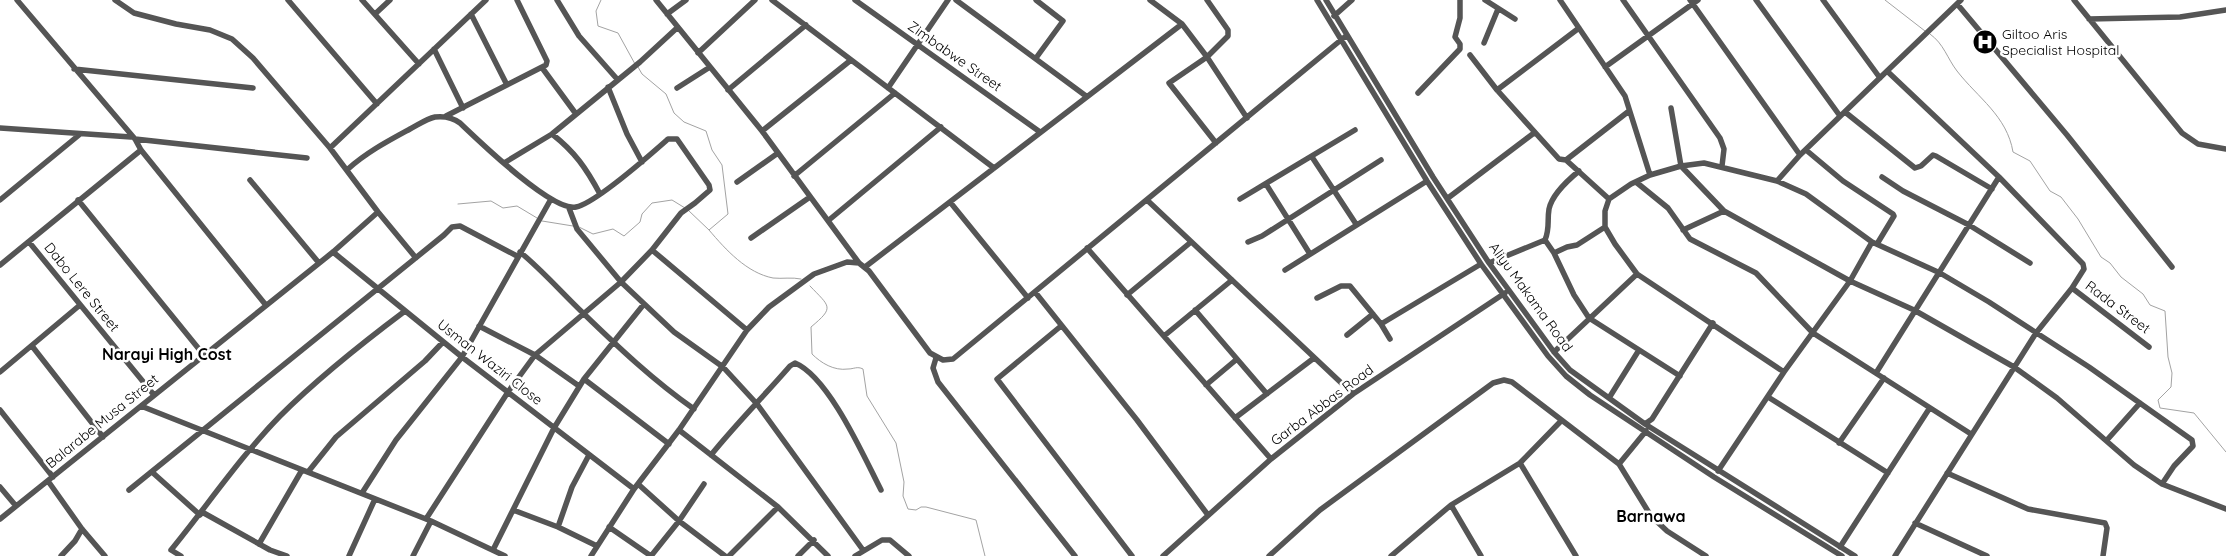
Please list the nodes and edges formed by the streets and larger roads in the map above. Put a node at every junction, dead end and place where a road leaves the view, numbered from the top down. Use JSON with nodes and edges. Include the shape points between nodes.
{"nodes":[{"id":1,"x":17,"y":0,"type":"edge"},
{"id":2,"x":115,"y":0,"type":"edge"},
{"id":3,"x":288,"y":0,"type":"edge"},
{"id":4,"x":362,"y":0,"type":"edge"},
{"id":5,"x":390,"y":0,"type":"edge"},
{"id":6,"x":486,"y":0,"type":"edge"},
{"id":7,"x":517,"y":0,"type":"edge"},
{"id":8,"x":557,"y":0,"type":"edge"},
{"id":9,"x":656,"y":0,"type":"edge"},
{"id":10,"x":686,"y":0,"type":"edge"},
{"id":11,"x":755,"y":0,"type":"edge"},
{"id":12,"x":772,"y":0,"type":"edge"},
{"id":13,"x":856,"y":0,"type":"edge"},
{"id":14,"x":948,"y":0,"type":"edge"},
{"id":15,"x":956,"y":0,"type":"edge"},
{"id":16,"x":1036,"y":0,"type":"edge"},
{"id":17,"x":1150,"y":0,"type":"edge"},
{"id":18,"x":1207,"y":0,"type":"edge"},
{"id":19,"x":1317,"y":0,"type":"edge"},
{"id":20,"x":1326,"y":0,"type":"edge"},
{"id":21,"x":1352,"y":0,"type":"edge"},
{"id":22,"x":1460,"y":0,"type":"edge"},
{"id":23,"x":1560,"y":0,"type":"edge"},
{"id":24,"x":1623,"y":0,"type":"edge"},
{"id":25,"x":1698,"y":0,"type":"edge"},
{"id":26,"x":1756,"y":0,"type":"edge"},
{"id":27,"x":1823,"y":0,"type":"edge"},
{"id":28,"x":2074,"y":0,"type":"edge"},
{"id":29,"x":1488,"y":1,"type":"edge"},
{"id":30,"x":1691,"y":2,"type":"edge"},
{"id":31,"x":1959,"y":2,"type":"edge"},
{"id":32,"x":1498,"y":9,"type":"junction"},
{"id":33,"x":2226,"y":10,"type":"edge"},
{"id":34,"x":375,"y":14,"type":"junction"},
{"id":35,"x":471,"y":14,"type":"junction"},
{"id":36,"x":667,"y":14,"type":"junction"},
{"id":37,"x":1334,"y":16,"type":"junction"},
{"id":38,"x":1515,"y":19,"type":"dead end"},
{"id":39,"x":2089,"y":19,"type":"junction"},
{"id":40,"x":1182,"y":24,"type":"junction"},
{"id":41,"x":806,"y":26,"type":"junction"},
{"id":42,"x":678,"y":28,"type":"junction"},
{"id":43,"x":1579,"y":28,"type":"junction"},
{"id":44,"x":1346,"y":36,"type":"junction"},
{"id":45,"x":1648,"y":36,"type":"junction"},
{"id":46,"x":1341,"y":40,"type":"junction"},
{"id":47,"x":918,"y":44,"type":"junction"},
{"id":48,"x":1484,"y":44,"type":"dead end"},
{"id":49,"x":434,"y":49,"type":"junction"},
{"id":50,"x":698,"y":52,"type":"junction"},
{"id":51,"x":1470,"y":55,"type":"dead end"},
{"id":52,"x":1207,"y":57,"type":"junction"},
{"id":53,"x":1036,"y":58,"type":"junction"},
{"id":54,"x":851,"y":60,"type":"junction"},
{"id":55,"x":419,"y":64,"type":"junction"},
{"id":56,"x":710,"y":67,"type":"junction"},
{"id":57,"x":1605,"y":67,"type":"junction"},
{"id":58,"x":74,"y":69,"type":"junction"},
{"id":59,"x":543,"y":69,"type":"junction"},
{"id":60,"x":1887,"y":71,"type":"junction"},
{"id":61,"x":1880,"y":78,"type":"junction"},
{"id":62,"x":618,"y":79,"type":"junction"},
{"id":63,"x":507,"y":85,"type":"junction"},
{"id":64,"x":608,"y":87,"type":"junction"},
{"id":65,"x":253,"y":88,"type":"dead end"},
{"id":66,"x":677,"y":88,"type":"dead end"},
{"id":67,"x":888,"y":88,"type":"junction"},
{"id":68,"x":728,"y":90,"type":"junction"},
{"id":69,"x":1497,"y":90,"type":"junction"},
{"id":70,"x":894,"y":93,"type":"junction"},
{"id":71,"x":1418,"y":93,"type":"dead end"},
{"id":72,"x":1086,"y":96,"type":"junction"},
{"id":73,"x":377,"y":104,"type":"junction"},
{"id":74,"x":1671,"y":108,"type":"dead end"},
{"id":75,"x":460,"y":109,"type":"junction"},
{"id":76,"x":1629,"y":111,"type":"junction"},
{"id":77,"x":576,"y":114,"type":"junction"},
{"id":78,"x":1842,"y":114,"type":"junction"},
{"id":79,"x":445,"y":116,"type":"junction"},
{"id":80,"x":1247,"y":118,"type":"junction"},
{"id":81,"x":455,"y":119,"type":"junction"},
{"id":82,"x":941,"y":127,"type":"junction"},
{"id":83,"x":0,"y":128,"type":"edge"},
{"id":84,"x":1355,"y":130,"type":"dead end"},
{"id":85,"x":762,"y":131,"type":"junction"},
{"id":86,"x":1040,"y":132,"type":"junction"},
{"id":87,"x":1534,"y":133,"type":"junction"},
{"id":88,"x":552,"y":134,"type":"junction"},
{"id":89,"x":78,"y":135,"type":"junction"},
{"id":90,"x":133,"y":138,"type":"junction"},
{"id":91,"x":1216,"y":143,"type":"junction"},
{"id":92,"x":330,"y":148,"type":"junction"},
{"id":93,"x":2226,"y":149,"type":"edge"},
{"id":94,"x":141,"y":150,"type":"junction"},
{"id":95,"x":1806,"y":150,"type":"junction"},
{"id":96,"x":778,"y":153,"type":"junction"},
{"id":97,"x":1800,"y":154,"type":"junction"},
{"id":98,"x":1312,"y":157,"type":"junction"},
{"id":99,"x":307,"y":158,"type":"dead end"},
{"id":100,"x":1381,"y":160,"type":"dead end"},
{"id":101,"x":1566,"y":160,"type":"junction"},
{"id":102,"x":642,"y":162,"type":"junction"},
{"id":103,"x":504,"y":163,"type":"junction"},
{"id":104,"x":1680,"y":166,"type":"junction"},
{"id":105,"x":1722,"y":166,"type":"junction"},
{"id":106,"x":994,"y":168,"type":"junction"},
{"id":107,"x":348,"y":169,"type":"junction"},
{"id":108,"x":1579,"y":171,"type":"junction"},
{"id":109,"x":1650,"y":175,"type":"junction"},
{"id":110,"x":794,"y":176,"type":"junction"},
{"id":111,"x":1882,"y":177,"type":"dead end"},
{"id":112,"x":1999,"y":177,"type":"junction"},
{"id":113,"x":250,"y":180,"type":"dead end"},
{"id":114,"x":1427,"y":180,"type":"junction"},
{"id":115,"x":1777,"y":181,"type":"junction"},
{"id":116,"x":737,"y":182,"type":"dead end"},
{"id":117,"x":1636,"y":182,"type":"junction"},
{"id":118,"x":1266,"y":184,"type":"junction"},
{"id":119,"x":1992,"y":189,"type":"junction"},
{"id":120,"x":1334,"y":191,"type":"junction"},
{"id":121,"x":600,"y":194,"type":"junction"},
{"id":122,"x":810,"y":196,"type":"junction"},
{"id":123,"x":1448,"y":198,"type":"junction"},
{"id":124,"x":551,"y":199,"type":"junction"},
{"id":125,"x":1240,"y":199,"type":"dead end"},
{"id":126,"x":1609,"y":199,"type":"junction"},
{"id":127,"x":0,"y":200,"type":"edge"},
{"id":128,"x":78,"y":200,"type":"junction"},
{"id":129,"x":1147,"y":200,"type":"junction"},
{"id":130,"x":950,"y":202,"type":"junction"},
{"id":131,"x":570,"y":208,"type":"junction"},
{"id":132,"x":1724,"y":211,"type":"junction"},
{"id":133,"x":378,"y":212,"type":"junction"},
{"id":134,"x":829,"y":220,"type":"junction"},
{"id":135,"x":1288,"y":220,"type":"junction"},
{"id":136,"x":1356,"y":224,"type":"junction"},
{"id":137,"x":1969,"y":225,"type":"junction"},
{"id":138,"x":1605,"y":226,"type":"junction"},
{"id":139,"x":1683,"y":230,"type":"junction"},
{"id":140,"x":751,"y":238,"type":"dead end"},
{"id":141,"x":1545,"y":240,"type":"junction"},
{"id":142,"x":29,"y":242,"type":"junction"},
{"id":143,"x":1191,"y":242,"type":"junction"},
{"id":144,"x":1248,"y":242,"type":"dead end"},
{"id":145,"x":1875,"y":243,"type":"junction"},
{"id":146,"x":1087,"y":248,"type":"junction"},
{"id":147,"x":652,"y":250,"type":"junction"},
{"id":148,"x":333,"y":252,"type":"junction"},
{"id":149,"x":519,"y":254,"type":"junction"},
{"id":150,"x":1310,"y":254,"type":"junction"},
{"id":151,"x":1554,"y":254,"type":"junction"},
{"id":152,"x":416,"y":258,"type":"junction"},
{"id":153,"x":319,"y":263,"type":"junction"},
{"id":154,"x":1489,"y":263,"type":"junction"},
{"id":155,"x":2030,"y":263,"type":"dead end"},
{"id":156,"x":1481,"y":264,"type":"junction"},
{"id":157,"x":0,"y":265,"type":"edge"},
{"id":158,"x":862,"y":265,"type":"junction"},
{"id":159,"x":2172,"y":267,"type":"dead end"},
{"id":160,"x":1285,"y":270,"type":"dead end"},
{"id":161,"x":1940,"y":273,"type":"junction"},
{"id":162,"x":1637,"y":274,"type":"junction"},
{"id":163,"x":1232,"y":280,"type":"junction"},
{"id":164,"x":1850,"y":281,"type":"junction"},
{"id":165,"x":621,"y":282,"type":"junction"},
{"id":166,"x":378,"y":288,"type":"junction"},
{"id":167,"x":2072,"y":288,"type":"junction"},
{"id":168,"x":1509,"y":290,"type":"junction"},
{"id":169,"x":1035,"y":292,"type":"junction"},
{"id":170,"x":1127,"y":295,"type":"junction"},
{"id":171,"x":1502,"y":295,"type":"junction"},
{"id":172,"x":1028,"y":298,"type":"junction"},
{"id":173,"x":1317,"y":298,"type":"dead end"},
{"id":174,"x":265,"y":304,"type":"junction"},
{"id":175,"x":644,"y":304,"type":"junction"},
{"id":176,"x":80,"y":305,"type":"junction"},
{"id":177,"x":1196,"y":310,"type":"junction"},
{"id":178,"x":1914,"y":310,"type":"junction"},
{"id":179,"x":405,"y":311,"type":"junction"},
{"id":180,"x":584,"y":314,"type":"junction"},
{"id":181,"x":1373,"y":314,"type":"junction"},
{"id":182,"x":1589,"y":318,"type":"junction"},
{"id":183,"x":1714,"y":323,"type":"junction"},
{"id":184,"x":1381,"y":324,"type":"junction"},
{"id":185,"x":479,"y":326,"type":"junction"},
{"id":186,"x":1061,"y":326,"type":"junction"},
{"id":187,"x":748,"y":330,"type":"junction"},
{"id":188,"x":1813,"y":333,"type":"junction"},
{"id":189,"x":2036,"y":333,"type":"junction"},
{"id":190,"x":1347,"y":335,"type":"dead end"},
{"id":191,"x":1164,"y":336,"type":"junction"},
{"id":192,"x":1390,"y":338,"type":"dead end"},
{"id":193,"x":613,"y":341,"type":"junction"},
{"id":194,"x":443,"y":342,"type":"junction"},
{"id":195,"x":32,"y":346,"type":"junction"},
{"id":196,"x":2149,"y":346,"type":"dead end"},
{"id":197,"x":1639,"y":350,"type":"junction"},
{"id":198,"x":1554,"y":352,"type":"junction"},
{"id":199,"x":203,"y":354,"type":"junction"},
{"id":200,"x":536,"y":355,"type":"junction"},
{"id":201,"x":462,"y":357,"type":"junction"},
{"id":202,"x":936,"y":358,"type":"junction"},
{"id":203,"x":1314,"y":358,"type":"junction"},
{"id":204,"x":1237,"y":359,"type":"junction"},
{"id":205,"x":2014,"y":366,"type":"junction"},
{"id":206,"x":723,"y":367,"type":"junction"},
{"id":207,"x":0,"y":372,"type":"edge"},
{"id":208,"x":1784,"y":372,"type":"junction"},
{"id":209,"x":1876,"y":373,"type":"junction"},
{"id":210,"x":1680,"y":376,"type":"junction"},
{"id":211,"x":1884,"y":378,"type":"junction"},
{"id":212,"x":584,"y":379,"type":"junction"},
{"id":213,"x":1206,"y":385,"type":"junction"},
{"id":214,"x":579,"y":386,"type":"junction"},
{"id":215,"x":508,"y":392,"type":"junction"},
{"id":216,"x":1267,"y":394,"type":"junction"},
{"id":217,"x":1353,"y":394,"type":"junction"},
{"id":218,"x":154,"y":395,"type":"junction"},
{"id":219,"x":1768,"y":397,"type":"junction"},
{"id":220,"x":1609,"y":398,"type":"junction"},
{"id":221,"x":2140,"y":403,"type":"junction"},
{"id":222,"x":757,"y":404,"type":"junction"},
{"id":223,"x":141,"y":406,"type":"junction"},
{"id":224,"x":694,"y":409,"type":"junction"},
{"id":225,"x":1929,"y":409,"type":"junction"},
{"id":226,"x":0,"y":410,"type":"edge"},
{"id":227,"x":1235,"y":418,"type":"junction"},
{"id":228,"x":1561,"y":421,"type":"junction"},
{"id":229,"x":1645,"y":424,"type":"junction"},
{"id":230,"x":554,"y":428,"type":"junction"},
{"id":231,"x":679,"y":430,"type":"junction"},
{"id":232,"x":200,"y":431,"type":"junction"},
{"id":233,"x":1646,"y":431,"type":"junction"},
{"id":234,"x":1971,"y":434,"type":"junction"},
{"id":235,"x":103,"y":436,"type":"junction"},
{"id":236,"x":2107,"y":440,"type":"junction"},
{"id":237,"x":1839,"y":443,"type":"junction"},
{"id":238,"x":669,"y":444,"type":"junction"},
{"id":239,"x":250,"y":450,"type":"junction"},
{"id":240,"x":711,"y":455,"type":"junction"},
{"id":241,"x":589,"y":456,"type":"junction"},
{"id":242,"x":1271,"y":459,"type":"junction"},
{"id":243,"x":1520,"y":463,"type":"junction"},
{"id":244,"x":1619,"y":464,"type":"junction"},
{"id":245,"x":305,"y":471,"type":"junction"},
{"id":246,"x":1718,"y":471,"type":"junction"},
{"id":247,"x":152,"y":472,"type":"junction"},
{"id":248,"x":1947,"y":472,"type":"junction"},
{"id":249,"x":1888,"y":473,"type":"junction"},
{"id":250,"x":53,"y":477,"type":"junction"},
{"id":251,"x":48,"y":481,"type":"junction"},
{"id":252,"x":704,"y":484,"type":"dead end"},
{"id":253,"x":2162,"y":484,"type":"junction"},
{"id":254,"x":0,"y":487,"type":"edge"},
{"id":255,"x":636,"y":487,"type":"junction"},
{"id":256,"x":129,"y":490,"type":"dead end"},
{"id":257,"x":881,"y":490,"type":"dead end"},
{"id":258,"x":362,"y":493,"type":"junction"},
{"id":259,"x":375,"y":499,"type":"junction"},
{"id":260,"x":1451,"y":505,"type":"junction"},
{"id":261,"x":16,"y":506,"type":"junction"},
{"id":262,"x":778,"y":506,"type":"junction"},
{"id":263,"x":2226,"y":509,"type":"edge"},
{"id":264,"x":513,"y":510,"type":"junction"},
{"id":265,"x":1783,"y":512,"type":"junction"},
{"id":266,"x":201,"y":513,"type":"junction"},
{"id":267,"x":1208,"y":515,"type":"junction"},
{"id":268,"x":1779,"y":518,"type":"junction"},
{"id":269,"x":0,"y":519,"type":"edge"},
{"id":270,"x":429,"y":520,"type":"junction"},
{"id":271,"x":679,"y":521,"type":"junction"},
{"id":272,"x":1915,"y":523,"type":"junction"},
{"id":273,"x":609,"y":527,"type":"junction"},
{"id":274,"x":558,"y":528,"type":"junction"},
{"id":275,"x":82,"y":529,"type":"junction"},
{"id":276,"x":814,"y":540,"type":"junction"},
{"id":277,"x":259,"y":544,"type":"junction"},
{"id":278,"x":597,"y":546,"type":"junction"},
{"id":279,"x":1840,"y":547,"type":"junction"},
{"id":280,"x":493,"y":550,"type":"junction"},
{"id":281,"x":863,"y":550,"type":"junction"},
{"id":282,"x":268,"y":553,"type":"edge"},
{"id":283,"x":61,"y":556,"type":"edge"},
{"id":284,"x":105,"y":556,"type":"edge"},
{"id":285,"x":181,"y":556,"type":"edge"},
{"id":286,"x":287,"y":556,"type":"edge"},
{"id":287,"x":349,"y":556,"type":"edge"},
{"id":288,"x":413,"y":556,"type":"edge"},
{"id":289,"x":505,"y":556,"type":"edge"},
{"id":290,"x":591,"y":556,"type":"edge"},
{"id":291,"x":651,"y":556,"type":"edge"},
{"id":292,"x":725,"y":556,"type":"edge"},
{"id":293,"x":729,"y":556,"type":"edge"},
{"id":294,"x":798,"y":556,"type":"edge"},
{"id":295,"x":828,"y":556,"type":"edge"},
{"id":296,"x":855,"y":556,"type":"edge"},
{"id":297,"x":908,"y":556,"type":"edge"},
{"id":298,"x":1075,"y":556,"type":"edge"},
{"id":299,"x":1132,"y":556,"type":"edge"},
{"id":300,"x":1163,"y":556,"type":"edge"},
{"id":301,"x":1269,"y":556,"type":"edge"},
{"id":302,"x":1391,"y":556,"type":"edge"},
{"id":303,"x":1481,"y":556,"type":"edge"},
{"id":304,"x":1576,"y":556,"type":"edge"},
{"id":305,"x":1706,"y":556,"type":"edge"},
{"id":306,"x":1842,"y":556,"type":"edge"},
{"id":307,"x":1855,"y":556,"type":"edge"},
{"id":308,"x":1895,"y":556,"type":"edge"},
{"id":309,"x":1987,"y":556,"type":"edge"},
{"id":310,"x":2103,"y":556,"type":"edge"}],
"edges":[{"from":1,"to":58,"type":"street"},
{"from":2,"to":92,"type":"street","via":[[134,13],[210,30],[232,40],[253,58]]},
{"from":3,"to":73,"type":"street"},
{"from":4,"to":34,"type":"street"},
{"from":5,"to":34,"type":"street"},
{"from":6,"to":35,"type":"street"},
{"from":7,"to":59,"type":"street","via":[[547,61]]},
{"from":8,"to":62,"type":"street","via":[[579,36]]},
{"from":9,"to":36,"type":"street"},
{"from":10,"to":36,"type":"street"},
{"from":11,"to":50,"type":"street"},
{"from":12,"to":41,"type":"street"},
{"from":13,"to":47,"type":"street","name":"Zimbabwe Street"},
{"from":14,"to":47,"type":"street"},
{"from":15,"to":53,"type":"street"},
{"from":16,"to":53,"type":"street","via":[[1063,21]]},
{"from":17,"to":40,"type":"street"},
{"from":18,"to":52,"type":"street","via":[[1229,33]]},
{"from":19,"to":46,"type":"street","name":"Aliyu Makama Road"},
{"from":20,"to":37,"type":"street","name":"Aliyu Makama Road"},
{"from":21,"to":37,"type":"street"},
{"from":22,"to":71,"type":"street","via":[[1460,18],[1454,37],[1460,49]]},
{"from":23,"to":43,"type":"street"},
{"from":24,"to":45,"type":"street"},
{"from":25,"to":30,"type":"street"},
{"from":26,"to":78,"type":"street"},
{"from":27,"to":61,"type":"street"},
{"from":28,"to":39,"type":"street"},
{"from":29,"to":32,"type":"street"},
{"from":30,"to":45,"type":"street"},
{"from":30,"to":97,"type":"street"},
{"from":31,"to":60,"type":"street"},
{"from":31,"to":159,"type":"street"},
{"from":32,"to":38,"type":"street"},
{"from":32,"to":48,"type":"street"},
{"from":33,"to":39,"type":"street","via":[[2180,17]]},
{"from":34,"to":55,"type":"street"},
{"from":35,"to":49,"type":"street"},
{"from":35,"to":63,"type":"street"},
{"from":36,"to":42,"type":"street"},
{"from":37,"to":44,"type":"street","name":"Aliyu Makama Road"},
{"from":39,"to":93,"type":"street","via":[[2182,133],[2198,144]]},
{"from":40,"to":52,"type":"street"},
{"from":40,"to":72,"type":"street"},
{"from":41,"to":54,"type":"street"},
{"from":41,"to":68,"type":"street"},
{"from":42,"to":50,"type":"street"},
{"from":42,"to":62,"type":"street"},
{"from":43,"to":57,"type":"street"},
{"from":43,"to":69,"type":"street"},
{"from":44,"to":46,"type":"street"},
{"from":44,"to":123,"type":"street","name":"Aliyu Makama Road"},
{"from":45,"to":57,"type":"street"},
{"from":45,"to":105,"type":"street","via":[[1720,138],[1724,149]]},
{"from":46,"to":80,"type":"street"},
{"from":46,"to":114,"type":"street","name":"Aliyu Makama Road"},
{"from":47,"to":67,"type":"street"},
{"from":47,"to":86,"type":"street","name":"Zimbabwe Street"},
{"from":49,"to":55,"type":"street"},
{"from":49,"to":75,"type":"street"},
{"from":50,"to":56,"type":"street"},
{"from":51,"to":69,"type":"street"},
{"from":52,"to":80,"type":"street"},
{"from":52,"to":91,"type":"street","via":[[1170,83]]},
{"from":53,"to":72,"type":"street"},
{"from":54,"to":67,"type":"street"},
{"from":54,"to":85,"type":"street"},
{"from":55,"to":73,"type":"street"},
{"from":56,"to":66,"type":"street"},
{"from":56,"to":68,"type":"street"},
{"from":57,"to":76,"type":"street","via":[[1625,96]]},
{"from":58,"to":65,"type":"street"},
{"from":58,"to":90,"type":"street"},
{"from":59,"to":63,"type":"street"},
{"from":59,"to":77,"type":"street"},
{"from":60,"to":61,"type":"street"},
{"from":60,"to":112,"type":"street"},
{"from":61,"to":78,"type":"street"},
{"from":62,"to":64,"type":"street"},
{"from":63,"to":75,"type":"street"},
{"from":64,"to":77,"type":"street"},
{"from":64,"to":102,"type":"street"},
{"from":67,"to":70,"type":"street"},
{"from":68,"to":85,"type":"street"},
{"from":69,"to":87,"type":"street"},
{"from":70,"to":82,"type":"street"},
{"from":70,"to":110,"type":"street"},
{"from":72,"to":86,"type":"street"},
{"from":73,"to":92,"type":"street"},
{"from":74,"to":104,"type":"street"},
{"from":75,"to":79,"type":"street"},
{"from":75,"to":81,"type":"street"},
{"from":76,"to":101,"type":"street"},
{"from":76,"to":109,"type":"street"},
{"from":77,"to":88,"type":"street"},
{"from":78,"to":95,"type":"street"},
{"from":78,"to":119,"type":"street","via":[[1915,168],[1933,155]]},
{"from":79,"to":81,"type":"street"},
{"from":79,"to":107,"type":"street","via":[[432,118],[380,146]]},
{"from":80,"to":91,"type":"street"},
{"from":81,"to":103,"type":"street"},
{"from":82,"to":106,"type":"street"},
{"from":82,"to":134,"type":"street"},
{"from":83,"to":89,"type":"street"},
{"from":84,"to":98,"type":"street"},
{"from":85,"to":96,"type":"street"},
{"from":86,"to":106,"type":"street"},
{"from":87,"to":101,"type":"street","via":[[1554,156]]},
{"from":87,"to":123,"type":"street"},
{"from":88,"to":103,"type":"street"},
{"from":88,"to":121,"type":"street","via":[[585,166]]},
{"from":89,"to":90,"type":"street"},
{"from":89,"to":127,"type":"street"},
{"from":90,"to":94,"type":"street"},
{"from":90,"to":99,"type":"street"},
{"from":91,"to":129,"type":"street"},
{"from":92,"to":107,"type":"street"},
{"from":94,"to":128,"type":"street"},
{"from":94,"to":174,"type":"street"},
{"from":95,"to":97,"type":"street"},
{"from":95,"to":145,"type":"street","via":[[1843,181],[1893,214]]},
{"from":96,"to":110,"type":"street"},
{"from":96,"to":116,"type":"street"},
{"from":97,"to":115,"type":"street"},
{"from":98,"to":118,"type":"street"},
{"from":98,"to":120,"type":"street"},
{"from":100,"to":120,"type":"street"},
{"from":101,"to":108,"type":"street"},
{"from":102,"to":121,"type":"street"},
{"from":102,"to":147,"type":"street","via":[[668,139],[677,139],[710,190],[681,213]]},
{"from":103,"to":124,"type":"street"},
{"from":104,"to":105,"type":"street","via":[[1704,163]]},
{"from":104,"to":109,"type":"street"},
{"from":104,"to":132,"type":"street"},
{"from":105,"to":115,"type":"street"},
{"from":106,"to":130,"type":"street"},
{"from":107,"to":133,"type":"street"},
{"from":108,"to":126,"type":"street"},
{"from":108,"to":141,"type":"street","via":[[1552,197],[1550,227]]},
{"from":109,"to":117,"type":"street"},
{"from":110,"to":122,"type":"street"},
{"from":111,"to":137,"type":"street"},
{"from":112,"to":119,"type":"street"},
{"from":112,"to":167,"type":"street","via":[[2083,264],[2084,269]]},
{"from":113,"to":153,"type":"street"},
{"from":114,"to":136,"type":"street"},
{"from":114,"to":156,"type":"street","name":"Aliyu Makama Road"},
{"from":115,"to":145,"type":"street","via":[[1806,194]]},
{"from":117,"to":126,"type":"street"},
{"from":117,"to":139,"type":"street","via":[[1668,208]]},
{"from":118,"to":125,"type":"street"},
{"from":118,"to":135,"type":"street"},
{"from":119,"to":137,"type":"street"},
{"from":120,"to":135,"type":"street"},
{"from":120,"to":136,"type":"street"},
{"from":121,"to":131,"type":"street","via":[[586,204]]},
{"from":122,"to":134,"type":"street"},
{"from":122,"to":140,"type":"street"},
{"from":123,"to":154,"type":"street","name":"Aliyu Makama Road"},
{"from":124,"to":131,"type":"street"},
{"from":124,"to":149,"type":"street"},
{"from":126,"to":138,"type":"street"},
{"from":128,"to":142,"type":"street"},
{"from":128,"to":199,"type":"street"},
{"from":129,"to":143,"type":"street"},
{"from":129,"to":146,"type":"street"},
{"from":130,"to":158,"type":"street"},
{"from":130,"to":172,"type":"street"},
{"from":131,"to":165,"type":"street","via":[[576,227]]},
{"from":132,"to":139,"type":"street"},
{"from":132,"to":164,"type":"street"},
{"from":133,"to":148,"type":"street","name":"Balarabe Musa Street"},
{"from":133,"to":152,"type":"street"},
{"from":134,"to":158,"type":"street"},
{"from":135,"to":144,"type":"street"},
{"from":135,"to":150,"type":"street"},
{"from":136,"to":150,"type":"street"},
{"from":137,"to":155,"type":"street"},
{"from":137,"to":161,"type":"street"},
{"from":138,"to":151,"type":"street","via":[[1576,245]]},
{"from":138,"to":162,"type":"street"},
{"from":139,"to":188,"type":"street","via":[[1696,243],[1756,273]]},
{"from":141,"to":151,"type":"street"},
{"from":141,"to":154,"type":"street"},
{"from":142,"to":157,"type":"street"},
{"from":142,"to":176,"type":"street","name":"Dabo Lere Street"},
{"from":143,"to":163,"type":"street"},
{"from":143,"to":170,"type":"street"},
{"from":145,"to":161,"type":"street"},
{"from":145,"to":164,"type":"street"},
{"from":146,"to":169,"type":"street"},
{"from":146,"to":170,"type":"street"},
{"from":147,"to":165,"type":"street"},
{"from":147,"to":187,"type":"street"},
{"from":148,"to":153,"type":"street","name":"Balarabe Musa Street"},
{"from":148,"to":166,"type":"street","name":"Usman Waziri Close"},
{"from":149,"to":152,"type":"street","via":[[455,225]]},
{"from":149,"to":180,"type":"street","via":[[537,266]]},
{"from":149,"to":185,"type":"street"},
{"from":150,"to":160,"type":"street"},
{"from":151,"to":182,"type":"street"},
{"from":152,"to":166,"type":"street"},
{"from":153,"to":174,"type":"street","name":"Balarabe Musa Street"},
{"from":154,"to":168,"type":"street","name":"Aliyu Makama Road"},
{"from":156,"to":171,"type":"street","name":"Aliyu Makama Road"},
{"from":156,"to":184,"type":"street"},
{"from":158,"to":187,"type":"street","via":[[847,262],[814,274],[769,307]]},
{"from":158,"to":202,"type":"street"},
{"from":161,"to":178,"type":"street"},
{"from":161,"to":189,"type":"street"},
{"from":162,"to":182,"type":"street"},
{"from":162,"to":183,"type":"street"},
{"from":163,"to":177,"type":"street"},
{"from":163,"to":203,"type":"street"},
{"from":164,"to":178,"type":"street"},
{"from":164,"to":188,"type":"street"},
{"from":165,"to":175,"type":"street"},
{"from":165,"to":180,"type":"street"},
{"from":166,"to":179,"type":"street","name":"Usman Waziri Close"},
{"from":166,"to":232,"type":"street"},
{"from":167,"to":189,"type":"street"},
{"from":167,"to":196,"type":"street","name":"Rada Street"},
{"from":168,"to":171,"type":"street","name":"Garba Abbas Road"},
{"from":168,"to":198,"type":"street","name":"Aliyu Makama Road"},
{"from":169,"to":172,"type":"street"},
{"from":169,"to":186,"type":"street"},
{"from":170,"to":191,"type":"street"},
{"from":171,"to":217,"type":"street","name":"Garba Abbas Road"},
{"from":171,"to":233,"type":"street","name":"Aliyu Makama Road","via":[[1566,376]]},
{"from":172,"to":202,"type":"street","via":[[953,358]]},
{"from":173,"to":181,"type":"street","via":[[1346,285]]},
{"from":174,"to":199,"type":"street","name":"Balarabe Musa Street"},
{"from":175,"to":193,"type":"street"},
{"from":175,"to":206,"type":"street","via":[[674,332]]},
{"from":176,"to":195,"type":"street"},
{"from":176,"to":218,"type":"street","name":"Dabo Lere Street"},
{"from":177,"to":191,"type":"street"},
{"from":177,"to":204,"type":"street"},
{"from":178,"to":205,"type":"street"},
{"from":178,"to":209,"type":"street"},
{"from":179,"to":194,"type":"street","name":"Usman Waziri Close"},
{"from":179,"to":239,"type":"street","via":[[344,357],[279,417]]},
{"from":180,"to":193,"type":"street"},
{"from":180,"to":200,"type":"street"},
{"from":181,"to":184,"type":"street"},
{"from":181,"to":190,"type":"street"},
{"from":182,"to":197,"type":"street"},
{"from":182,"to":198,"type":"street"},
{"from":183,"to":208,"type":"street"},
{"from":183,"to":210,"type":"street"},
{"from":184,"to":192,"type":"street"},
{"from":185,"to":200,"type":"street"},
{"from":185,"to":201,"type":"street"},
{"from":186,"to":267,"type":"street"},
{"from":186,"to":299,"type":"street","via":[[997,379]]},
{"from":187,"to":206,"type":"street"},
{"from":188,"to":208,"type":"street"},
{"from":188,"to":209,"type":"street"},
{"from":189,"to":205,"type":"street"},
{"from":189,"to":221,"type":"street"},
{"from":191,"to":213,"type":"street"},
{"from":193,"to":212,"type":"street"},
{"from":193,"to":224,"type":"street"},
{"from":194,"to":201,"type":"street","name":"Usman Waziri Close"},
{"from":194,"to":245,"type":"street","via":[[336,437]]},
{"from":195,"to":207,"type":"street"},
{"from":195,"to":235,"type":"street"},
{"from":197,"to":210,"type":"street"},
{"from":197,"to":220,"type":"street"},
{"from":198,"to":220,"type":"street","name":"Aliyu Makama Road","via":[[1570,370]]},
{"from":199,"to":218,"type":"street","name":"Balarabe Musa Street"},
{"from":200,"to":214,"type":"street"},
{"from":200,"to":215,"type":"street"},
{"from":201,"to":215,"type":"street","name":"Usman Waziri Close"},
{"from":201,"to":258,"type":"street","via":[[396,440]]},
{"from":202,"to":298,"type":"street","via":[[934,374],[938,382]]},
{"from":203,"to":216,"type":"street"},
{"from":203,"to":217,"type":"street"},
{"from":204,"to":213,"type":"street"},
{"from":204,"to":216,"type":"street"},
{"from":205,"to":234,"type":"street"},
{"from":205,"to":236,"type":"street"},
{"from":206,"to":222,"type":"street"},
{"from":206,"to":224,"type":"street"},
{"from":208,"to":219,"type":"street"},
{"from":209,"to":211,"type":"street"},
{"from":210,"to":229,"type":"street","via":[[1652,419]]},
{"from":211,"to":225,"type":"street"},
{"from":211,"to":237,"type":"street"},
{"from":212,"to":214,"type":"street"},
{"from":212,"to":238,"type":"street"},
{"from":213,"to":227,"type":"street"},
{"from":214,"to":230,"type":"street"},
{"from":215,"to":230,"type":"street","name":"Usman Waziri Close"},
{"from":215,"to":270,"type":"street"},
{"from":216,"to":227,"type":"street"},
{"from":217,"to":242,"type":"street","name":"Garba Abbas Road"},
{"from":218,"to":223,"type":"street","name":"Balarabe Musa Street"},
{"from":219,"to":237,"type":"street"},
{"from":219,"to":246,"type":"street"},
{"from":220,"to":229,"type":"street","name":"Aliyu Makama Road"},
{"from":221,"to":236,"type":"street"},
{"from":221,"to":253,"type":"street","via":[[2194,442]]},
{"from":222,"to":240,"type":"street"},
{"from":222,"to":257,"type":"street","via":[[790,366],[804,367],[813,374],[844,420]]},
{"from":222,"to":281,"type":"street"},
{"from":223,"to":232,"type":"street"},
{"from":223,"to":235,"type":"street","name":"Balarabe Musa Street"},
{"from":224,"to":231,"type":"street"},
{"from":225,"to":234,"type":"street"},
{"from":225,"to":249,"type":"street"},
{"from":226,"to":250,"type":"street"},
{"from":227,"to":242,"type":"street"},
{"from":228,"to":243,"type":"street"},
{"from":228,"to":244,"type":"street"},
{"from":228,"to":301,"type":"street","via":[[1512,382],[1493,383],[1320,510]]},
{"from":229,"to":246,"type":"street","name":"Aliyu Makama Road"},
{"from":230,"to":241,"type":"street","name":"Usman Waziri Close"},
{"from":230,"to":264,"type":"street"},
{"from":231,"to":238,"type":"street"},
{"from":231,"to":240,"type":"street"},
{"from":232,"to":239,"type":"street"},
{"from":232,"to":247,"type":"street"},
{"from":233,"to":244,"type":"street"},
{"from":233,"to":268,"type":"street","name":"Aliyu Makama Road"},
{"from":234,"to":248,"type":"street"},
{"from":235,"to":250,"type":"street","name":"Balarabe Musa Street"},
{"from":236,"to":253,"type":"street","via":[[2134,465]]},
{"from":237,"to":249,"type":"street"},
{"from":238,"to":255,"type":"street"},
{"from":239,"to":245,"type":"street"},
{"from":239,"to":266,"type":"street"},
{"from":240,"to":262,"type":"street"},
{"from":241,"to":255,"type":"street","name":"Usman Waziri Close"},
{"from":241,"to":274,"type":"street","via":[[572,487]]},
{"from":242,"to":267,"type":"street","name":"Garba Abbas Road"},
{"from":243,"to":260,"type":"street"},
{"from":243,"to":304,"type":"street"},
{"from":244,"to":305,"type":"street","via":[[1651,516],[1667,531]]},
{"from":245,"to":258,"type":"street"},
{"from":245,"to":277,"type":"street"},
{"from":246,"to":265,"type":"street","name":"Aliyu Makama Road"},
{"from":247,"to":256,"type":"street"},
{"from":247,"to":266,"type":"street"},
{"from":248,"to":272,"type":"street"},
{"from":248,"to":310,"type":"street","via":[[2028,508],[2105,523]]},
{"from":249,"to":279,"type":"street"},
{"from":250,"to":251,"type":"street","name":"Balarabe Musa Street"},
{"from":251,"to":261,"type":"street","name":"Balarabe Musa Street"},
{"from":251,"to":275,"type":"street"},
{"from":252,"to":271,"type":"street"},
{"from":253,"to":263,"type":"street"},
{"from":254,"to":261,"type":"street"},
{"from":255,"to":271,"type":"street","name":"Usman Waziri Close"},
{"from":255,"to":273,"type":"street"},
{"from":258,"to":259,"type":"street"},
{"from":259,"to":270,"type":"street"},
{"from":259,"to":287,"type":"street"},
{"from":260,"to":302,"type":"street"},
{"from":260,"to":303,"type":"street"},
{"from":261,"to":269,"type":"street","name":"Balarabe Musa Street"},
{"from":262,"to":276,"type":"street"},
{"from":262,"to":293,"type":"street"},
{"from":264,"to":274,"type":"street"},
{"from":264,"to":280,"type":"street"},
{"from":265,"to":268,"type":"street"},
{"from":265,"to":279,"type":"street","name":"Aliyu Makama Road"},
{"from":266,"to":277,"type":"street"},
{"from":266,"to":285,"type":"street","via":[[171,550]]},
{"from":267,"to":300,"type":"street","name":"Garba Abbas Road"},
{"from":268,"to":306,"type":"street","name":"Aliyu Makama Road"},
{"from":270,"to":280,"type":"street"},
{"from":270,"to":288,"type":"street"},
{"from":271,"to":291,"type":"street"},
{"from":271,"to":292,"type":"street","name":"Usman Waziri Close"},
{"from":272,"to":308,"type":"street"},
{"from":272,"to":309,"type":"street"},
{"from":273,"to":278,"type":"street"},
{"from":273,"to":291,"type":"street"},
{"from":274,"to":278,"type":"street"},
{"from":275,"to":283,"type":"street"},
{"from":275,"to":284,"type":"street"},
{"from":276,"to":294,"type":"street"},
{"from":276,"to":295,"type":"street"},
{"from":277,"to":282,"type":"street"},
{"from":278,"to":290,"type":"street"},
{"from":279,"to":307,"type":"street","name":"Aliyu Makama Road"},
{"from":280,"to":289,"type":"street"},
{"from":281,"to":296,"type":"street"},
{"from":281,"to":297,"type":"street","via":[[882,540],[890,540]]},
{"from":282,"to":286,"type":"street"}]}
